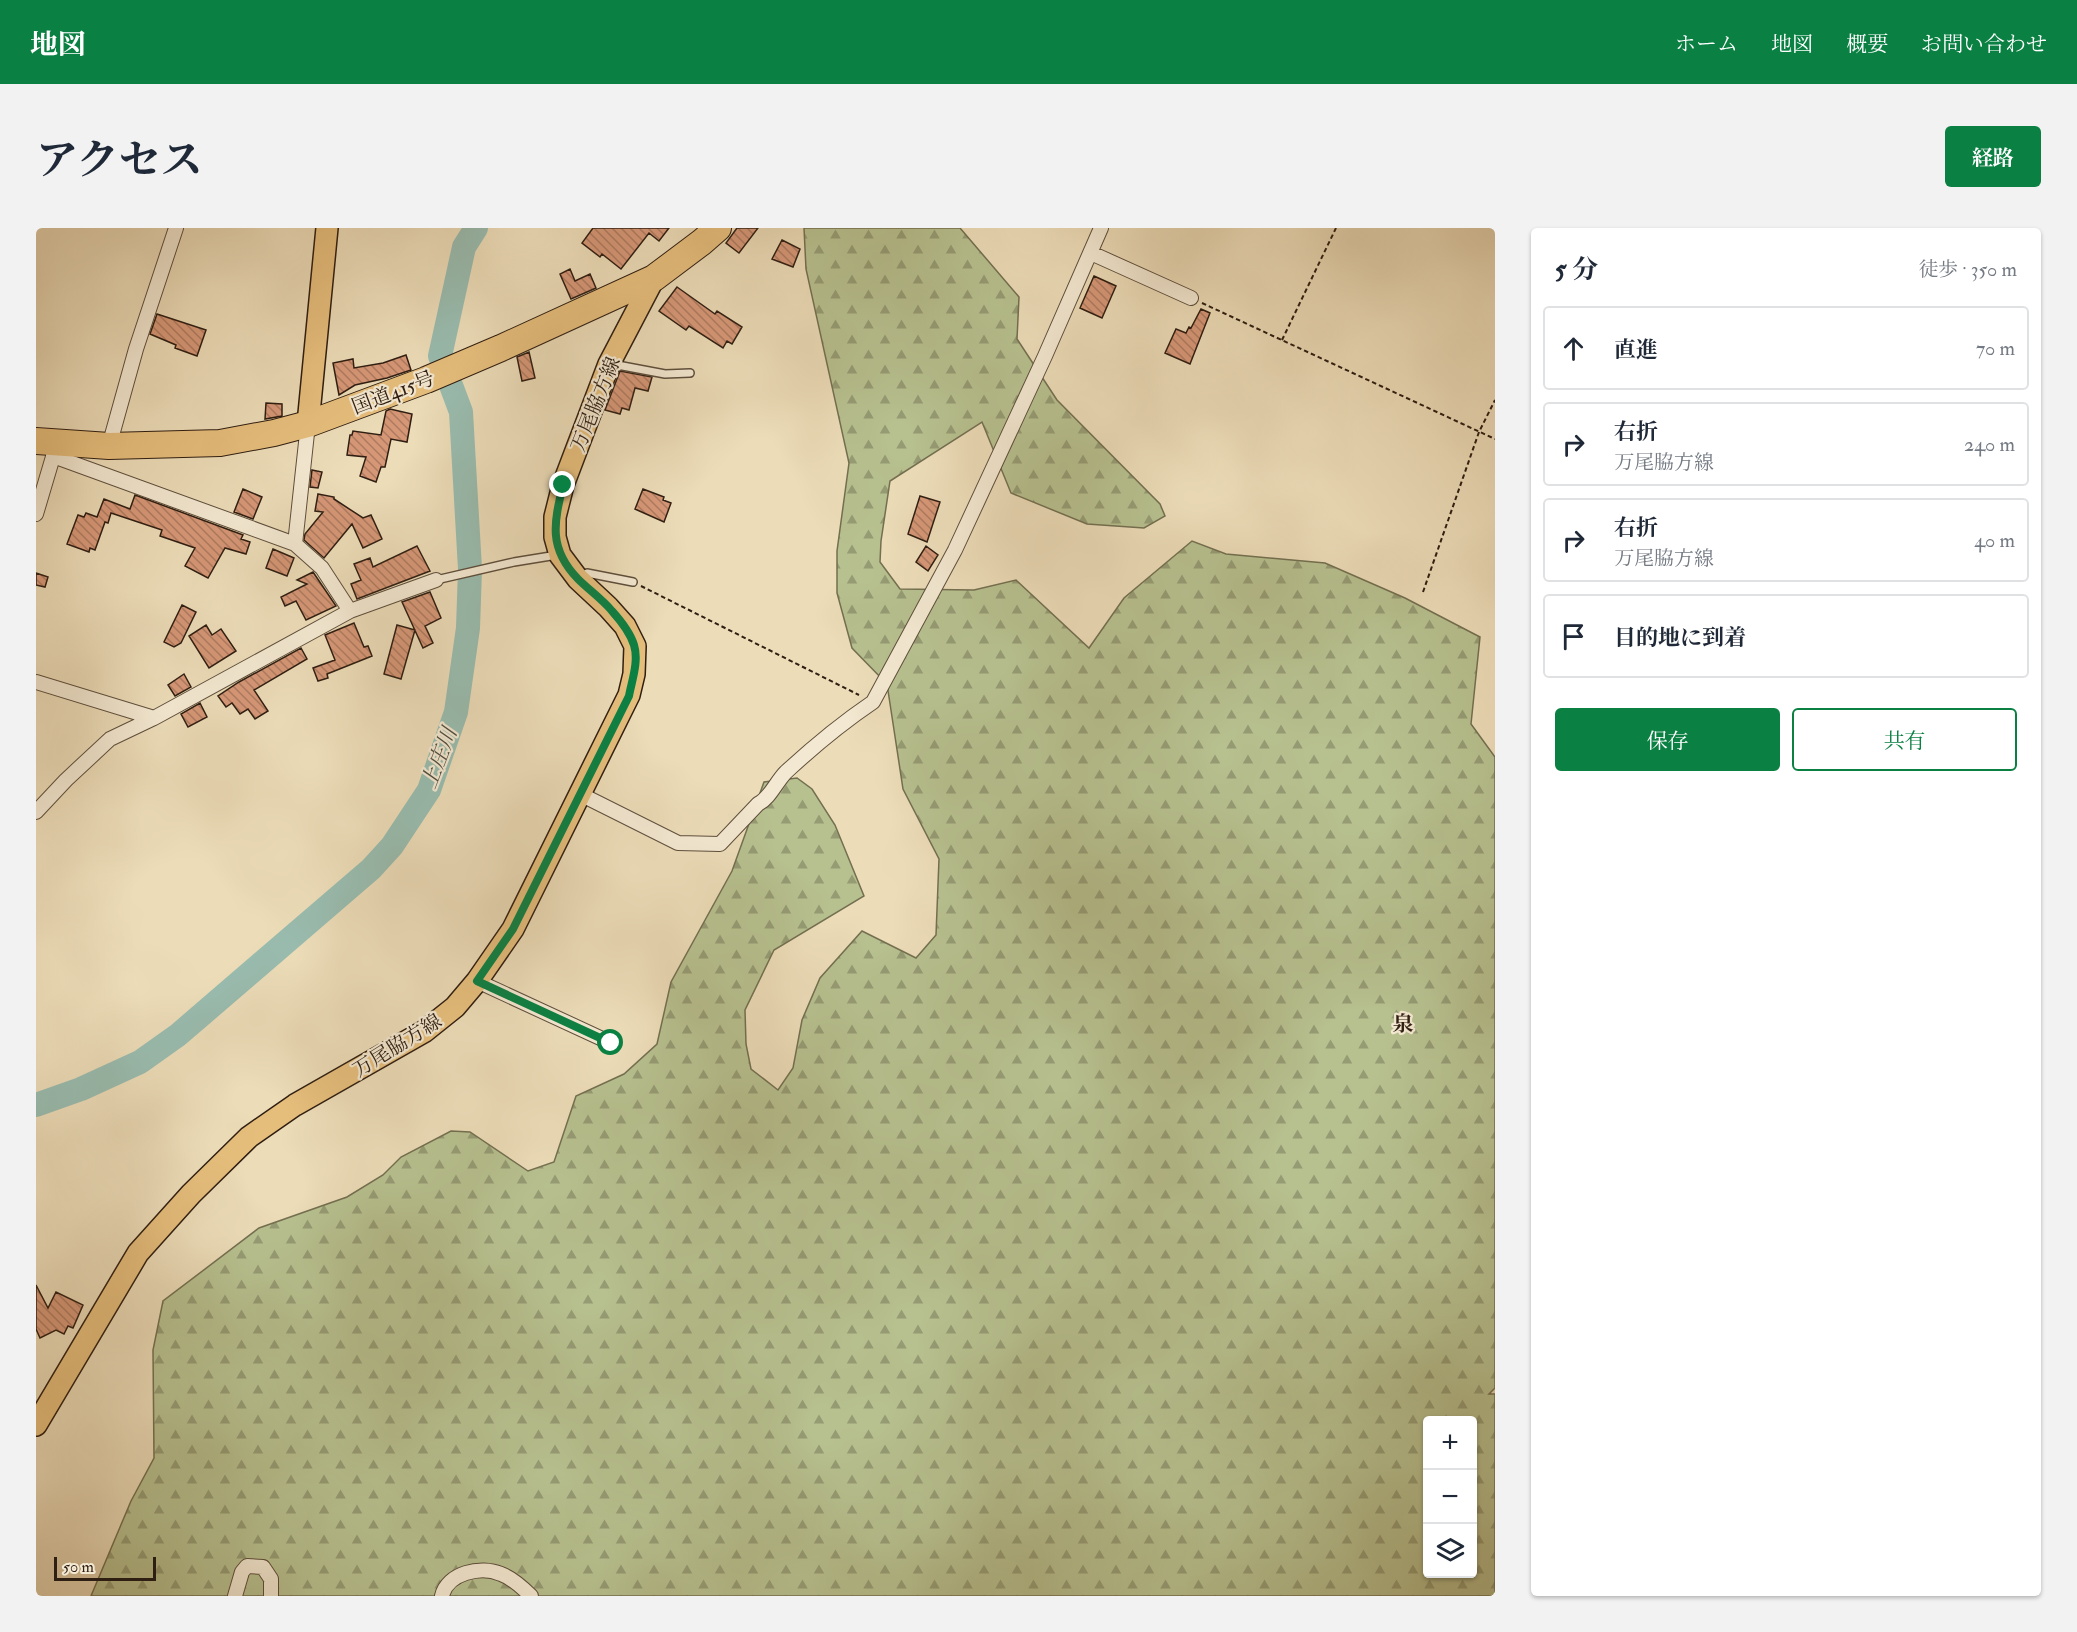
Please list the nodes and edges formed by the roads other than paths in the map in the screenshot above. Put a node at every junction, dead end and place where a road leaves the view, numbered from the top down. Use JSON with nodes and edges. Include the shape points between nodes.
{"nodes":[{"id":1,"x":176,"y":228,"type":"edge"},
{"id":2,"x":327,"y":228,"type":"edge"},
{"id":3,"x":718,"y":228,"type":"edge"},
{"id":4,"x":1101,"y":228,"type":"edge"},
{"id":5,"x":1090,"y":253,"type":"junction"},
{"id":6,"x":654,"y":278,"type":"junction"},
{"id":7,"x":1191,"y":298,"type":"road end"},
{"id":8,"x":609,"y":364,"type":"junction"},
{"id":9,"x":690,"y":373,"type":"dead end"},
{"id":10,"x":308,"y":424,"type":"junction"},
{"id":11,"x":110,"y":446,"type":"junction"},
{"id":12,"x":49,"y":447,"type":"edge"},
{"id":13,"x":36,"y":514,"type":"edge"},
{"id":14,"x":296,"y":544,"type":"junction"},
{"id":15,"x":560,"y":555,"type":"junction"},
{"id":16,"x":578,"y":579,"type":"junction"},
{"id":17,"x":436,"y":580,"type":"joint"},
{"id":18,"x":633,"y":582,"type":"road end"},
{"id":19,"x":350,"y":611,"type":"junction"},
{"id":20,"x":36,"y":682,"type":"edge"},
{"id":21,"x":154,"y":718,"type":"junction"},
{"id":22,"x":580,"y":794,"type":"junction"},
{"id":23,"x":36,"y":812,"type":"edge"},
{"id":24,"x":477,"y":981,"type":"junction"},
{"id":25,"x":611,"y":1043,"type":"dead end"},
{"id":26,"x":36,"y":1425,"type":"edge"},
{"id":27,"x":235,"y":1596,"type":"edge"},
{"id":28,"x":271,"y":1596,"type":"edge"},
{"id":29,"x":442,"y":1596,"type":"edge"},
{"id":30,"x":531,"y":1596,"type":"edge"}],
"edges":[{"from":1,"to":11,"type":"street","via":[[136,349]]},
{"from":2,"to":10,"type":"main road"},
{"from":3,"to":6,"type":"highway","name":"国道415号"},
{"from":4,"to":5,"type":"street"},
{"from":5,"to":7,"type":"street"},
{"from":5,"to":22,"type":"street","via":[[955,550],[873,702],[784,774],[720,844],[678,843]]},
{"from":6,"to":8,"type":"main road","name":"万尾脇方線"},
{"from":6,"to":10,"type":"highway","name":"国道415号","via":[[426,380]]},
{"from":8,"to":9,"type":"lane","via":[[665,374]]},
{"from":8,"to":15,"type":"main road","name":"万尾脇方線","via":[[555,518]]},
{"from":10,"to":11,"type":"highway","name":"国道415号","via":[[220,442]]},
{"from":10,"to":14,"type":"street"},
{"from":11,"to":12,"type":"highway","name":"国道415号"},
{"from":12,"to":13,"type":"street"},
{"from":12,"to":14,"type":"street"},
{"from":14,"to":19,"type":"street","via":[[322,568]]},
{"from":15,"to":16,"type":"main road","name":"万尾脇方線"},
{"from":15,"to":17,"type":"lane"},
{"from":16,"to":18,"type":"lane","via":[[587,573]]},
{"from":16,"to":22,"type":"main road","name":"万尾脇方線","via":[[625,626],[635,659],[629,696]]},
{"from":17,"to":19,"type":"street"},
{"from":19,"to":21,"type":"street"},
{"from":20,"to":21,"type":"street"},
{"from":21,"to":23,"type":"street","via":[[110,739]]},
{"from":22,"to":24,"type":"main road","name":"万尾脇方線","via":[[513,929]]},
{"from":24,"to":25,"type":"street"},
{"from":24,"to":26,"type":"main road","name":"万尾脇方線","via":[[425,1031],[295,1105],[249,1137],[191,1194],[138,1253]]},
{"from":27,"to":28,"type":"street","via":[[247,1566],[263,1567],[271,1579]]},
{"from":29,"to":30,"type":"street","via":[[444,1587],[459,1575],[476,1570],[499,1573]]}]}
